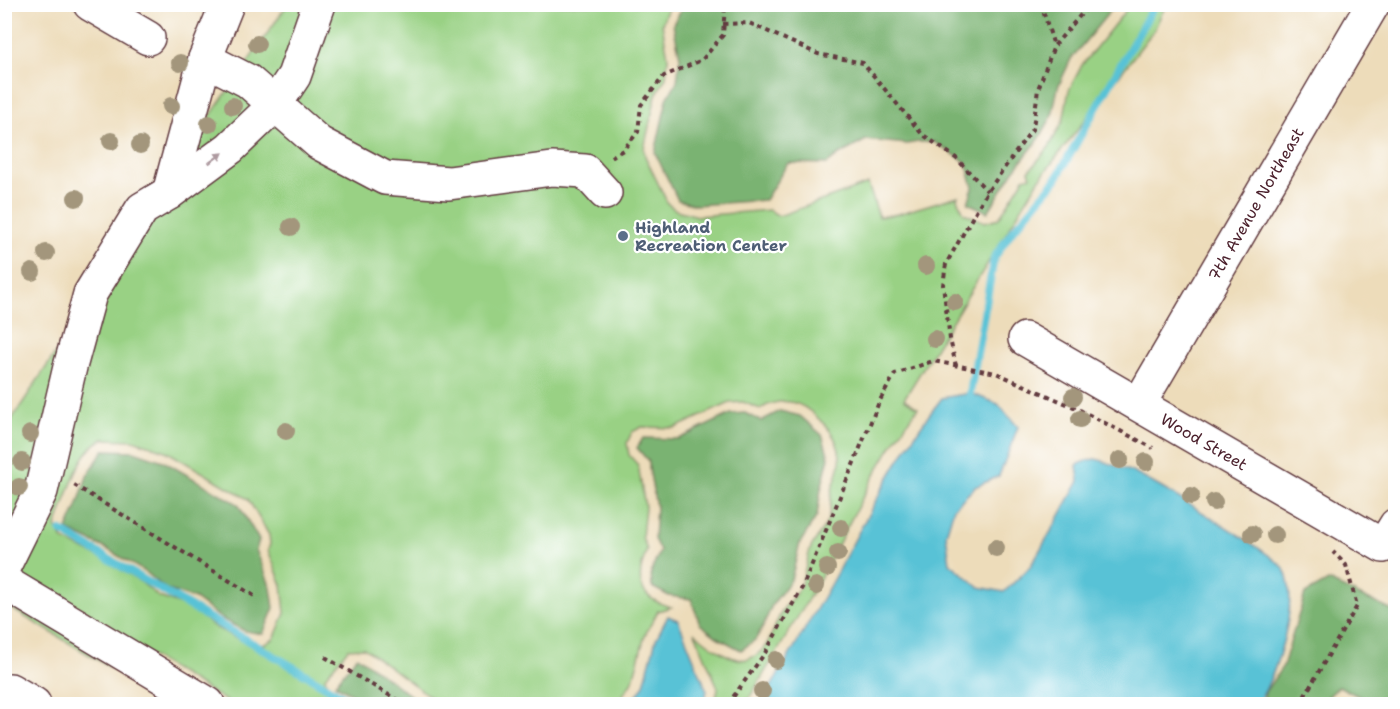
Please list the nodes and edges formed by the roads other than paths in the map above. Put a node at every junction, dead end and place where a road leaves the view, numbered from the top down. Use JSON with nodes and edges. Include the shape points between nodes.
{"nodes":[{"id":1,"x":90,"y":4,"type":"edge"},
{"id":2,"x":227,"y":4,"type":"edge"},
{"id":3,"x":319,"y":4,"type":"edge"},
{"id":4,"x":1373,"y":4,"type":"edge"},
{"id":5,"x":148,"y":38,"type":"dead end"},
{"id":6,"x":205,"y":59,"type":"junction"},
{"id":7,"x":274,"y":106,"type":"junction"},
{"id":8,"x":595,"y":182,"type":"road end"},
{"id":9,"x":169,"y":193,"type":"junction"},
{"id":10,"x":1025,"y":339,"type":"dead end"},
{"id":11,"x":1139,"y":404,"type":"junction"},
{"id":12,"x":1389,"y":535,"type":"edge"},
{"id":13,"x":4,"y":566,"type":"edge"},
{"id":14,"x":4,"y":582,"type":"edge"},
{"id":15,"x":165,"y":694,"type":"edge"},
{"id":16,"x":4,"y":699,"type":"edge"},
{"id":17,"x":34,"y":705,"type":"edge"},
{"id":18,"x":208,"y":705,"type":"edge"}],
"edges":[{"from":1,"to":5,"type":"street"},
{"from":2,"to":6,"type":"street"},
{"from":3,"to":7,"type":"street","via":[[294,76]]},
{"from":4,"to":11,"type":"street","name":"7th Avenue Northeast"},
{"from":6,"to":7,"type":"street","via":[[248,81]]},
{"from":6,"to":9,"type":"street"},
{"from":7,"to":8,"type":"street","via":[[319,143],[385,178],[449,183],[552,169]]},
{"from":9,"to":7,"type":"street","one_way":true,"via":[[230,148]]},
{"from":9,"to":13,"type":"street","via":[[142,209],[90,294],[41,491]]},
{"from":10,"to":11,"type":"street","name":"Wood Street"},
{"from":11,"to":12,"type":"street","name":"Wood Street"},
{"from":14,"to":15,"type":"street"},
{"from":15,"to":18,"type":"street"},
{"from":16,"to":17,"type":"street","via":[[10,690]]}]}
